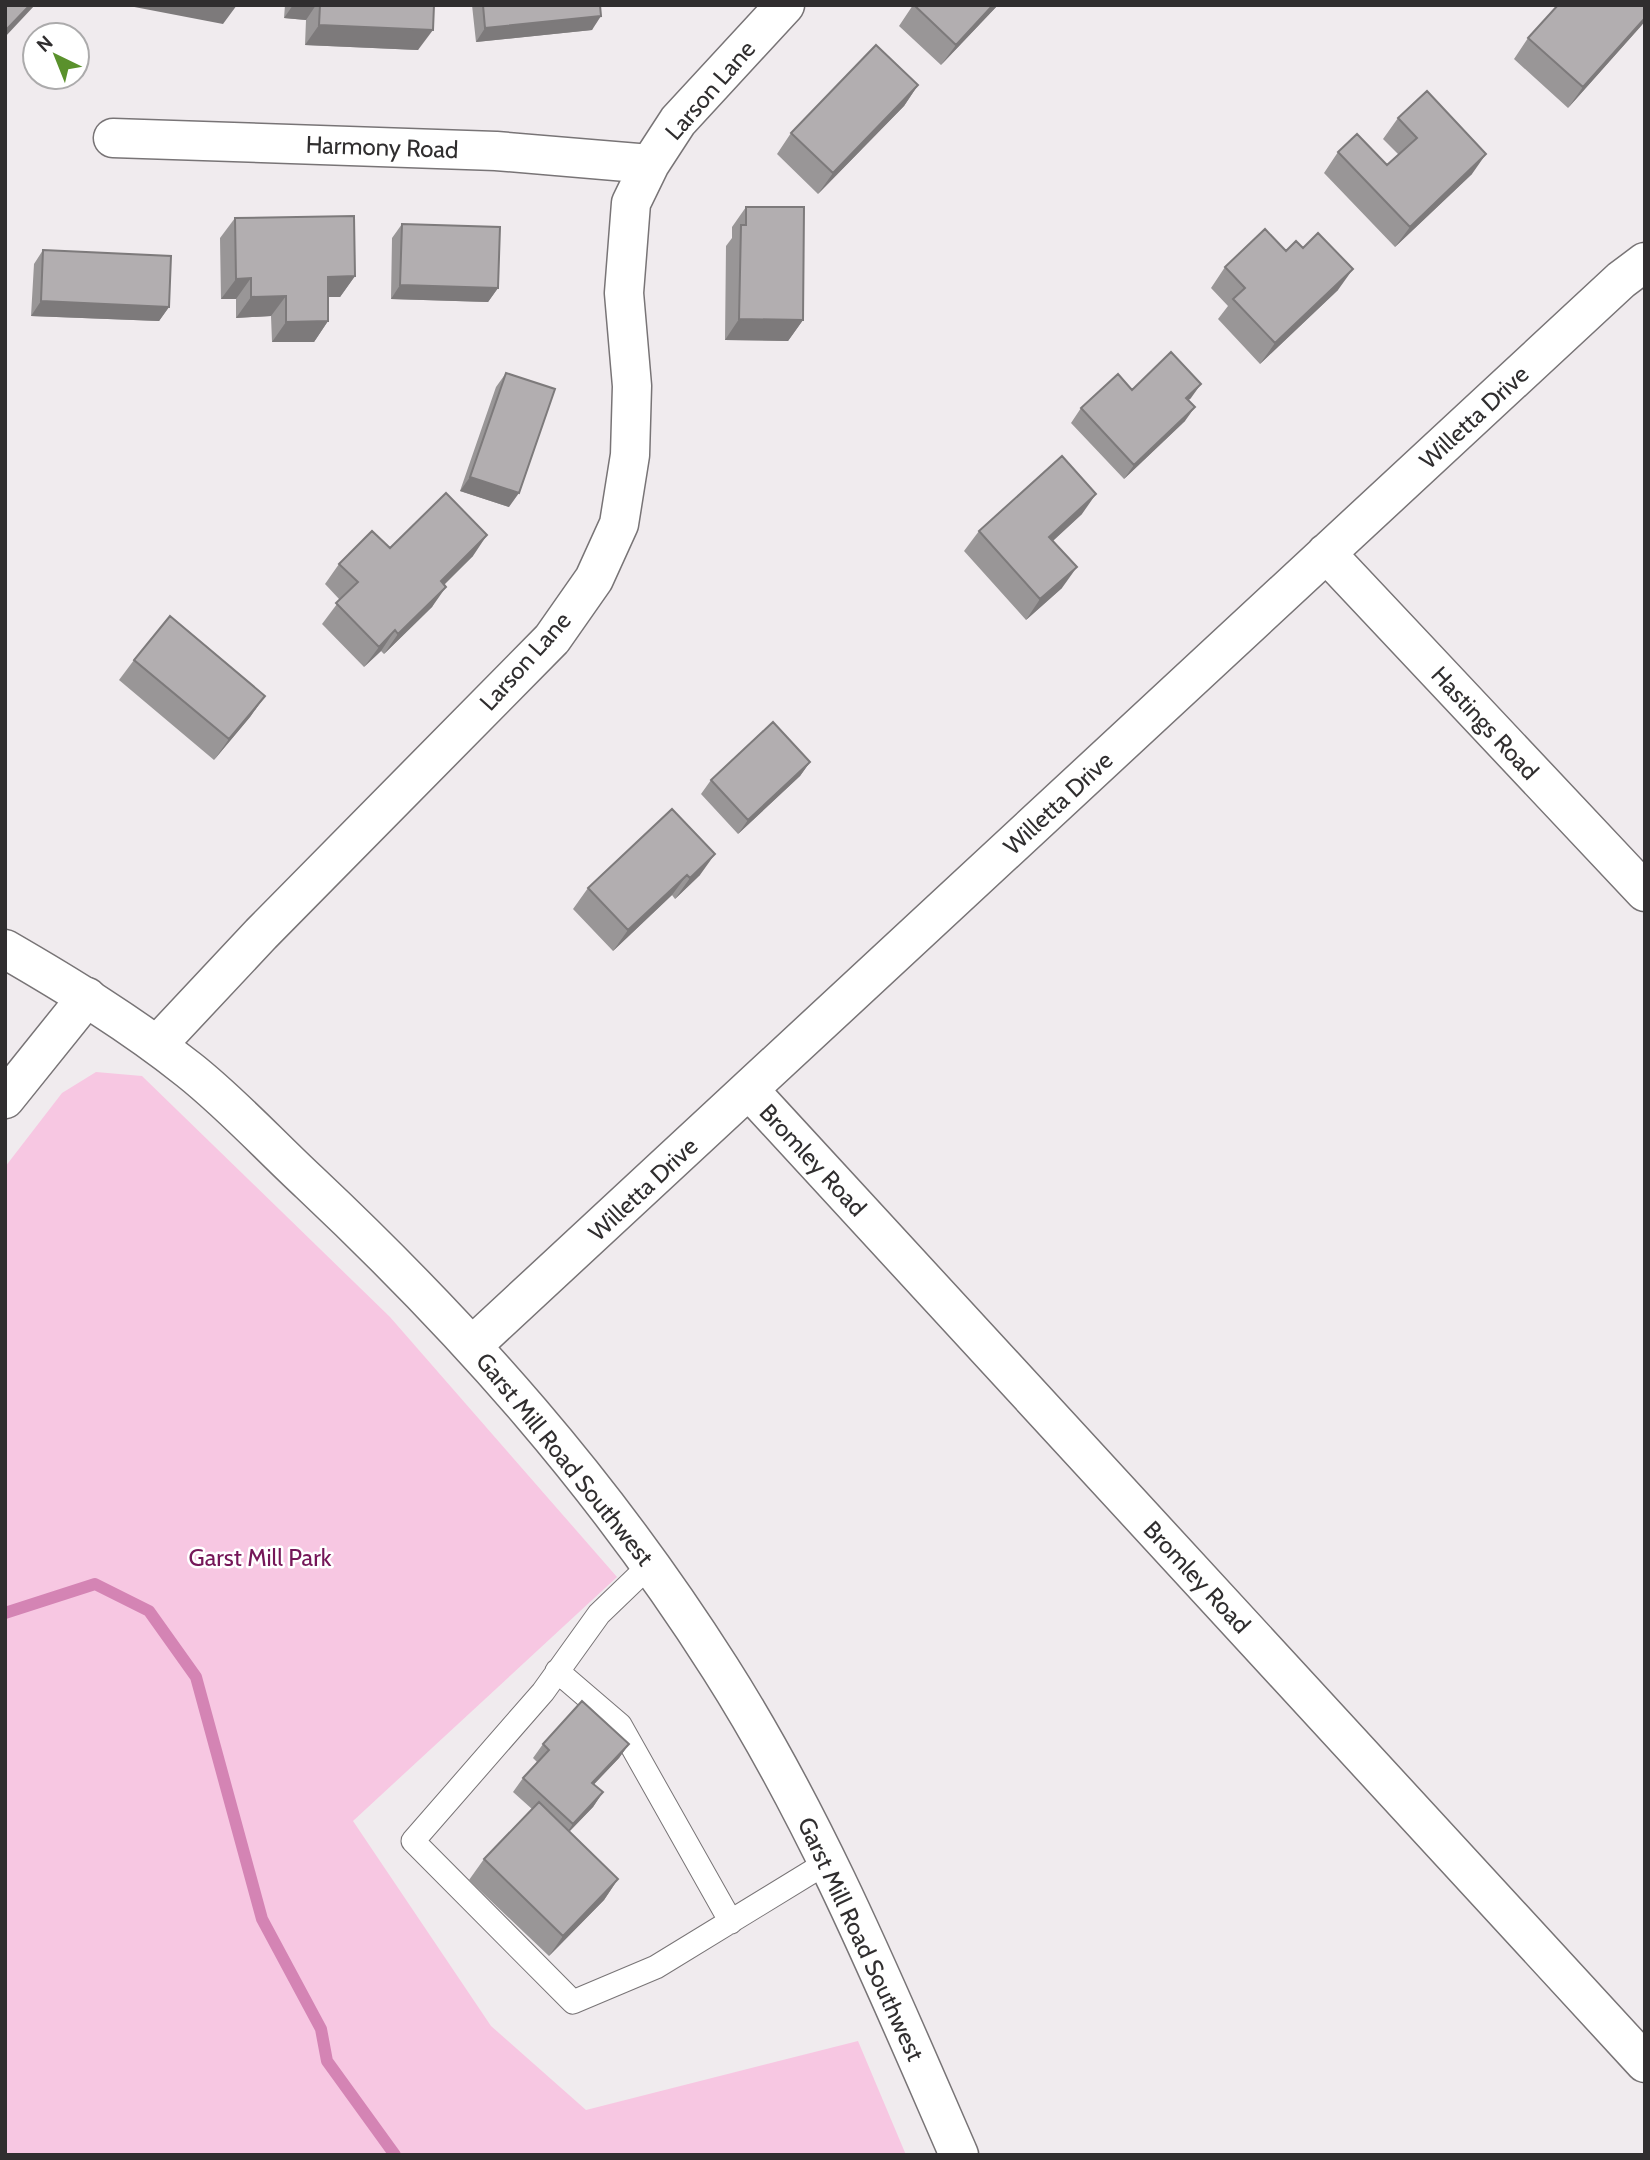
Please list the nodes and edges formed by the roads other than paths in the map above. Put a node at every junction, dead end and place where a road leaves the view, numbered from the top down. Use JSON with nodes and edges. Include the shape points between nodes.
{"nodes":[{"id":1,"x":785,"y":5,"type":"edge"},
{"id":2,"x":113,"y":138,"type":"dead end"},
{"id":3,"x":650,"y":164,"type":"junction"},
{"id":4,"x":1645,"y":262,"type":"edge"},
{"id":5,"x":1326,"y":553,"type":"junction"},
{"id":6,"x":1645,"y":892,"type":"edge"},
{"id":7,"x":5,"y":949,"type":"edge"},
{"id":8,"x":87,"y":997,"type":"junction"},
{"id":9,"x":157,"y":1045,"type":"junction"},
{"id":10,"x":750,"y":1091,"type":"junction"},
{"id":11,"x":5,"y":1099,"type":"edge"},
{"id":12,"x":473,"y":1345,"type":"junction"},
{"id":13,"x":651,"y":1564,"type":"junction"},
{"id":14,"x":558,"y":1671,"type":"junction"},
{"id":15,"x":826,"y":1863,"type":"junction"},
{"id":16,"x":731,"y":1922,"type":"junction"},
{"id":17,"x":1645,"y":2063,"type":"edge"},
{"id":18,"x":959,"y":2155,"type":"edge"}],
"edges":[{"from":1,"to":3,"type":"street","name":"Larson Lane","via":[[678,121]]},
{"from":2,"to":3,"type":"street","name":"Harmony Road","via":[[495,151]]},
{"from":3,"to":9,"type":"street","name":"Larson Lane","via":[[631,203],[626,241],[630,455],[619,524],[594,579],[552,639]]},
{"from":4,"to":5,"type":"street","name":"Willetta Drive"},
{"from":5,"to":6,"type":"street","name":"Hastings Road"},
{"from":5,"to":10,"type":"street","name":"Willetta Drive"},
{"from":7,"to":8,"type":"street","name":"Garst Mill Road Southwest"},
{"from":8,"to":9,"type":"street","name":"Garst Mill Road Southwest"},
{"from":8,"to":11,"type":"street"},
{"from":9,"to":12,"type":"street","name":"Garst Mill Road Southwest","via":[[406,1274]]},
{"from":10,"to":12,"type":"street","name":"Willetta Drive"},
{"from":10,"to":17,"type":"street","name":"Bromley Road"},
{"from":12,"to":13,"type":"street","name":"Garst Mill Road Southwest","via":[[569,1456]]},
{"from":13,"to":14,"type":"lane","via":[[599,1614]]},
{"from":13,"to":15,"type":"street","name":"Garst Mill Road Southwest","via":[[722,1670]]},
{"from":14,"to":16,"type":"lane","via":[[620,1725]]},
{"from":14,"to":16,"type":"lane","via":[[413,1841],[573,2002],[656,1967]]},
{"from":15,"to":16,"type":"lane"},
{"from":15,"to":18,"type":"street","name":"Garst Mill Road Southwest"}]}
